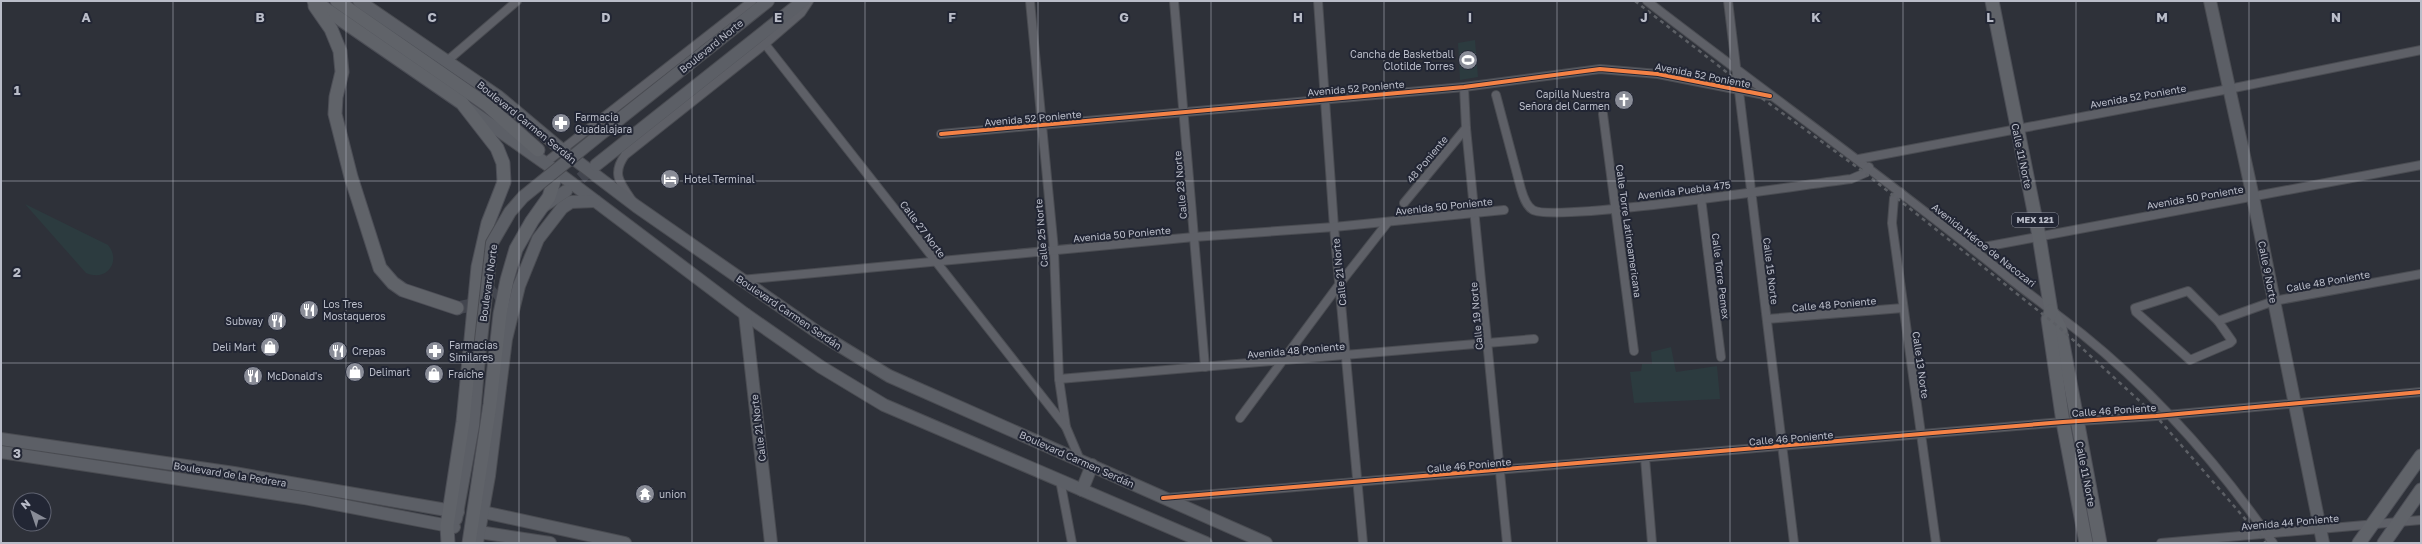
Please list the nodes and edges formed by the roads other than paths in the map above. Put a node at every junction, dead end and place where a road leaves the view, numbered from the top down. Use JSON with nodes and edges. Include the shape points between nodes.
{"nodes":[{"id":1,"x":313,"y":1,"type":"edge"},
{"id":2,"x":337,"y":1,"type":"edge"},
{"id":3,"x":360,"y":1,"type":"edge"},
{"id":4,"x":517,"y":1,"type":"edge"},
{"id":5,"x":752,"y":1,"type":"edge"},
{"id":6,"x":768,"y":1,"type":"edge"},
{"id":7,"x":803,"y":1,"type":"edge"},
{"id":8,"x":809,"y":1,"type":"edge"},
{"id":9,"x":1030,"y":1,"type":"edge"},
{"id":10,"x":1174,"y":1,"type":"edge"},
{"id":11,"x":1318,"y":1,"type":"edge"},
{"id":12,"x":1647,"y":1,"type":"edge"},
{"id":13,"x":1728,"y":1,"type":"edge"},
{"id":14,"x":1992,"y":1,"type":"edge"},
{"id":15,"x":2210,"y":1,"type":"edge"},
{"id":16,"x":744,"y":8,"type":"edge"},
{"id":17,"x":765,"y":44,"type":"junction"},
{"id":18,"x":2421,"y":50,"type":"edge"},
{"id":19,"x":447,"y":61,"type":"junction"},
{"id":20,"x":1737,"y":71,"type":"junction"},
{"id":21,"x":1464,"y":87,"type":"junction"},
{"id":22,"x":2229,"y":89,"type":"junction"},
{"id":23,"x":1739,"y":90,"type":"junction"},
{"id":24,"x":1496,"y":95,"type":"dead end"},
{"id":25,"x":1770,"y":96,"type":"junction"},
{"id":26,"x":1326,"y":98,"type":"junction"},
{"id":27,"x":467,"y":108,"type":"junction"},
{"id":28,"x":1183,"y":111,"type":"junction"},
{"id":29,"x":1603,"y":114,"type":"dead end"},
{"id":30,"x":1040,"y":125,"type":"junction"},
{"id":31,"x":1466,"y":128,"type":"junction"},
{"id":32,"x":2016,"y":128,"type":"junction"},
{"id":33,"x":941,"y":134,"type":"dead end"},
{"id":34,"x":561,"y":149,"type":"junction"},
{"id":35,"x":538,"y":150,"type":"dead end"},
{"id":36,"x":1859,"y":159,"type":"junction"},
{"id":37,"x":545,"y":163,"type":"junction"},
{"id":38,"x":596,"y":165,"type":"tunnel mouth"},
{"id":39,"x":2421,"y":165,"type":"edge"},
{"id":40,"x":1869,"y":167,"type":"junction"},
{"id":41,"x":554,"y":181,"type":"tunnel mouth"},
{"id":42,"x":566,"y":191,"type":"tunnel mouth"},
{"id":43,"x":1750,"y":192,"type":"junction"},
{"id":44,"x":1900,"y":192,"type":"junction"},
{"id":45,"x":2253,"y":197,"type":"junction"},
{"id":46,"x":1701,"y":198,"type":"junction"},
{"id":47,"x":595,"y":201,"type":"junction"},
{"id":48,"x":1404,"y":203,"type":"dead end"},
{"id":49,"x":636,"y":206,"type":"junction"},
{"id":50,"x":542,"y":207,"type":"junction"},
{"id":51,"x":1616,"y":209,"type":"junction"},
{"id":52,"x":1504,"y":210,"type":"dead end"},
{"id":53,"x":1476,"y":212,"type":"junction"},
{"id":54,"x":1388,"y":222,"type":"junction"},
{"id":55,"x":1334,"y":227,"type":"junction"},
{"id":56,"x":2039,"y":236,"type":"junction"},
{"id":57,"x":1194,"y":237,"type":"junction"},
{"id":58,"x":1973,"y":249,"type":"junction"},
{"id":59,"x":1054,"y":250,"type":"junction"},
{"id":60,"x":935,"y":262,"type":"junction"},
{"id":61,"x":2421,"y":274,"type":"edge"},
{"id":62,"x":507,"y":280,"type":"junction"},
{"id":63,"x":741,"y":280,"type":"junction"},
{"id":64,"x":1341,"y":282,"type":"junction"},
{"id":65,"x":498,"y":290,"type":"tunnel mouth"},
{"id":66,"x":2274,"y":301,"type":"junction"},
{"id":67,"x":457,"y":308,"type":"tunnel mouth"},
{"id":68,"x":1903,"y":308,"type":"junction"},
{"id":69,"x":2051,"y":311,"type":"junction"},
{"id":70,"x":745,"y":314,"type":"junction"},
{"id":71,"x":1767,"y":319,"type":"junction"},
{"id":72,"x":2218,"y":321,"type":"junction"},
{"id":73,"x":1534,"y":339,"type":"dead end"},
{"id":74,"x":1488,"y":344,"type":"junction"},
{"id":75,"x":1634,"y":351,"type":"dead end"},
{"id":76,"x":1347,"y":356,"type":"junction"},
{"id":77,"x":1721,"y":357,"type":"dead end"},
{"id":78,"x":1282,"y":361,"type":"junction"},
{"id":79,"x":1205,"y":367,"type":"junction"},
{"id":80,"x":1059,"y":379,"type":"junction"},
{"id":81,"x":2421,"y":392,"type":"edge"},
{"id":82,"x":2295,"y":404,"type":"junction"},
{"id":83,"x":2169,"y":414,"type":"junction"},
{"id":84,"x":1240,"y":418,"type":"dead end"},
{"id":85,"x":2069,"y":421,"type":"junction"},
{"id":86,"x":1066,"y":427,"type":"junction"},
{"id":87,"x":1920,"y":435,"type":"junction"},
{"id":88,"x":1,"y":439,"type":"edge"},
{"id":89,"x":1783,"y":446,"type":"junction"},
{"id":90,"x":1,"y":452,"type":"edge"},
{"id":91,"x":2421,"y":456,"type":"edge"},
{"id":92,"x":1645,"y":458,"type":"junction"},
{"id":93,"x":1080,"y":460,"type":"junction"},
{"id":94,"x":1092,"y":465,"type":"junction"},
{"id":95,"x":1500,"y":470,"type":"junction"},
{"id":96,"x":1060,"y":480,"type":"junction"},
{"id":97,"x":1357,"y":482,"type":"junction"},
{"id":98,"x":1082,"y":490,"type":"junction"},
{"id":99,"x":2421,"y":490,"type":"edge"},
{"id":100,"x":1163,"y":498,"type":"junction"},
{"id":101,"x":454,"y":512,"type":"junction"},
{"id":102,"x":483,"y":512,"type":"junction"},
{"id":103,"x":2421,"y":520,"type":"edge"},
{"id":104,"x":2398,"y":522,"type":"junction"},
{"id":105,"x":2371,"y":526,"type":"junction"},
{"id":106,"x":2320,"y":529,"type":"junction"},
{"id":107,"x":450,"y":533,"type":"edge"},
{"id":108,"x":2267,"y":534,"type":"junction"},
{"id":109,"x":478,"y":537,"type":"edge"},
{"id":110,"x":2244,"y":540,"type":"edge"},
{"id":111,"x":2175,"y":542,"type":"edge"},
{"id":112,"x":469,"y":543,"type":"edge"},
{"id":113,"x":550,"y":543,"type":"edge"},
{"id":114,"x":625,"y":543,"type":"edge"},
{"id":115,"x":771,"y":543,"type":"edge"},
{"id":116,"x":1072,"y":543,"type":"edge"},
{"id":117,"x":1206,"y":543,"type":"edge"},
{"id":118,"x":1266,"y":543,"type":"edge"},
{"id":119,"x":1363,"y":543,"type":"edge"},
{"id":120,"x":1507,"y":543,"type":"edge"},
{"id":121,"x":1652,"y":543,"type":"edge"},
{"id":122,"x":1794,"y":543,"type":"edge"},
{"id":123,"x":1936,"y":543,"type":"edge"},
{"id":124,"x":2086,"y":543,"type":"edge"},
{"id":125,"x":2100,"y":543,"type":"edge"},
{"id":126,"x":2161,"y":543,"type":"edge"},
{"id":127,"x":2273,"y":543,"type":"edge"},
{"id":128,"x":2323,"y":543,"type":"edge"},
{"id":129,"x":2359,"y":543,"type":"edge"},
{"id":130,"x":2384,"y":543,"type":"edge"}],
"edges":[{"from":1,"to":27,"type":"main road","name":"Boulevard Carmen Serdán","via":[[452,95]]},
{"from":1,"to":67,"type":"main road","via":[[331,29],[340,51],[342,72],[335,114],[351,177],[380,268],[393,283],[404,290]]},
{"from":2,"to":35,"type":"main road","via":[[487,105]]},
{"from":3,"to":19,"type":"main road","name":"Boulevard Carmen Serdán"},
{"from":4,"to":19,"type":"street"},
{"from":5,"to":16,"type":"street","name":"Boulevard Norte"},
{"from":6,"to":16,"type":"main road","name":"Boulevard Norte"},
{"from":7,"to":38,"type":"main road","name":"Boulevard Norte"},
{"from":8,"to":17,"type":"street","via":[[801,13]]},
{"from":9,"to":30,"type":"street","name":"Calle 25 Norte"},
{"from":10,"to":28,"type":"street","name":"Calle 23 Norte"},
{"from":11,"to":26,"type":"street","name":"Calle 21 Norte"},
{"from":12,"to":20,"type":"street","name":"Avenida Héroe de Nacozari"},
{"from":13,"to":20,"type":"street","name":"Calle 15 Norte"},
{"from":14,"to":32,"type":"main road","name":"Calle 11 Norte","number":"MEX 121"},
{"from":15,"to":22,"type":"main road","name":"Calle 9 Norte"},
{"from":16,"to":34,"type":"street","name":"Boulevard Norte"},
{"from":16,"to":101,"type":"main road","name":"Boulevard Norte","bridge":true,"via":[[597,137],[523,197],[510,212],[492,243],[473,426]]},
{"from":17,"to":49,"type":"street","via":[[625,154],[617,170],[619,179]]},
{"from":17,"to":60,"type":"street","name":"Calle 27 Norte"},
{"from":18,"to":22,"type":"street","name":"Avenida 52 Poniente"},
{"from":19,"to":34,"type":"main road","name":"Boulevard Carmen Serdán","via":[[499,97]]},
{"from":20,"to":23,"type":"street","name":"Calle 15 Norte"},
{"from":20,"to":25,"type":"street","name":"Avenida Héroe de Nacozari"},
{"from":21,"to":23,"type":"street","name":"Avenida 52 Poniente","via":[[1600,69],[1658,74]]},
{"from":21,"to":26,"type":"street","name":"Avenida 52 Poniente"},
{"from":21,"to":31,"type":"street","name":"Calle 19 Norte"},
{"from":22,"to":32,"type":"street","name":"Avenida 52 Poniente"},
{"from":22,"to":45,"type":"main road","name":"Calle 9 Norte"},
{"from":23,"to":25,"type":"street","name":"Avenida 52 Poniente"},
{"from":23,"to":43,"type":"street","name":"Calle 15 Norte"},
{"from":24,"to":51,"type":"street","name":"Avenida Puebla 475","via":[[1521,189],[1527,204],[1533,210],[1552,213]]},
{"from":25,"to":36,"type":"street","name":"Avenida Héroe de Nacozari"},
{"from":26,"to":28,"type":"street","name":"Avenida 52 Poniente"},
{"from":26,"to":55,"type":"street","name":"Calle 21 Norte"},
{"from":27,"to":37,"type":"main road","name":"Boulevard Carmen Serdán"},
{"from":27,"to":101,"type":"main road","via":[[497,148],[505,173],[500,195],[488,223],[478,267]]},
{"from":28,"to":30,"type":"street","name":"Avenida 52 Poniente"},
{"from":28,"to":57,"type":"street","name":"Calle 23 Norte"},
{"from":29,"to":51,"type":"street","name":"Calle Torre Latinoamericana"},
{"from":30,"to":33,"type":"street","name":"Avenida 52 Poniente"},
{"from":30,"to":59,"type":"street","name":"Calle 25 Norte"},
{"from":31,"to":48,"type":"street","name":"48 Poniente"},
{"from":31,"to":53,"type":"street","name":"Calle 19 Norte"},
{"from":32,"to":36,"type":"street","name":"Avenida 52 Poniente"},
{"from":32,"to":56,"type":"main road","name":"Calle 11 Norte","number":"MEX 121"},
{"from":34,"to":37,"type":"street","name":"Boulevard Norte"},
{"from":34,"to":49,"type":"main road","name":"Boulevard Carmen Serdán"},
{"from":36,"to":40,"type":"street","name":"Avenida Héroe de Nacozari"},
{"from":37,"to":47,"type":"main road","name":"Boulevard Carmen Serdán"},
{"from":39,"to":45,"type":"street","name":"Avenida 50 Poniente"},
{"from":40,"to":43,"type":"street","via":[[1865,173],[1851,179]]},
{"from":40,"to":44,"type":"street","name":"Avenida Héroe de Nacozari"},
{"from":41,"to":50,"type":"main road","via":[[552,192]]},
{"from":42,"to":50,"type":"main road","name":"Boulevard Norte"},
{"from":43,"to":46,"type":"street","name":"Avenida Puebla 475"},
{"from":43,"to":71,"type":"street","name":"Calle 15 Norte"},
{"from":44,"to":58,"type":"street","name":"Avenida Héroe de Nacozari"},
{"from":44,"to":68,"type":"street","name":"Calle 13 Norte","via":[[1894,198],[1892,223]]},
{"from":45,"to":56,"type":"street","name":"Avenida 50 Poniente"},
{"from":45,"to":66,"type":"main road","name":"Calle 9 Norte"},
{"from":46,"to":51,"type":"street","name":"Avenida Puebla 475"},
{"from":46,"to":77,"type":"street","name":"Calle Torre Pemex"},
{"from":47,"to":70,"type":"main road","name":"Boulevard Carmen Serdán"},
{"from":47,"to":102,"type":"main road","via":[[571,202],[562,208],[538,240],[519,286],[506,339]]},
{"from":49,"to":63,"type":"main road","name":"Boulevard Carmen Serdán"},
{"from":50,"to":62,"type":"main road","name":"Boulevard Norte","via":[[516,249]]},
{"from":51,"to":75,"type":"street","name":"Calle Torre Latinoamericana"},
{"from":52,"to":53,"type":"street","name":"Avenida 50 Poniente"},
{"from":53,"to":54,"type":"street","name":"Avenida 50 Poniente"},
{"from":53,"to":74,"type":"street","name":"Calle 19 Norte"},
{"from":54,"to":55,"type":"street","name":"Avenida 50 Poniente"},
{"from":54,"to":64,"type":"street"},
{"from":55,"to":57,"type":"street","name":"Avenida 50 Poniente"},
{"from":55,"to":64,"type":"street","name":"Calle 21 Norte"},
{"from":56,"to":58,"type":"street","name":"Avenida 50 Poniente"},
{"from":56,"to":69,"type":"main road","name":"Calle 11 Norte","number":"MEX 121"},
{"from":57,"to":59,"type":"street","name":"Avenida 50 Poniente"},
{"from":57,"to":79,"type":"street","name":"Calle 23 Norte"},
{"from":58,"to":69,"type":"street","name":"Avenida Héroe de Nacozari"},
{"from":59,"to":60,"type":"street","name":"Avenida 50 Poniente"},
{"from":59,"to":80,"type":"street","name":"Calle 25 Norte"},
{"from":60,"to":63,"type":"street","name":"Avenida 50 Poniente"},
{"from":60,"to":86,"type":"street","name":"Calle 27 Norte"},
{"from":61,"to":66,"type":"street","name":"Calle 48 Poniente"},
{"from":62,"to":65,"type":"main road"},
{"from":62,"to":112,"type":"main road","name":"Boulevard Norte","via":[[500,314],[490,404]]},
{"from":63,"to":93,"type":"main road","name":"Boulevard Carmen Serdán","via":[[817,332],[890,376]]},
{"from":64,"to":76,"type":"street","name":"Calle 21 Norte"},
{"from":64,"to":78,"type":"street"},
{"from":66,"to":72,"type":"street","name":"Calle 48 Poniente"},
{"from":66,"to":82,"type":"main road","name":"Calle 9 Norte"},
{"from":68,"to":71,"type":"street","name":"Calle 48 Poniente"},
{"from":68,"to":87,"type":"street","name":"Calle 13 Norte"},
{"from":69,"to":83,"type":"street","name":"Avenida Héroe de Nacozari","via":[[2082,335]]},
{"from":69,"to":85,"type":"main road","name":"Calle 11 Norte","number":"MEX 121","via":[[2048,319]]},
{"from":70,"to":96,"type":"main road","name":"Boulevard Carmen Serdán","via":[[821,367],[884,405]]},
{"from":70,"to":115,"type":"main road","name":"Calle 21 Norte"},
{"from":71,"to":89,"type":"street","name":"Calle 15 Norte"},
{"from":72,"to":72,"type":"street","via":[[2188,291],[2135,308],[2136,312],[2190,360],[2230,343],[2232,340]]},
{"from":73,"to":74,"type":"street","name":"Avenida 48 Poniente"},
{"from":74,"to":76,"type":"street","name":"Avenida 48 Poniente"},
{"from":74,"to":95,"type":"street","name":"Calle 19 Norte"},
{"from":76,"to":78,"type":"street","name":"Avenida 48 Poniente"},
{"from":76,"to":97,"type":"street","name":"Calle 21 Norte"},
{"from":78,"to":79,"type":"street","name":"Avenida 48 Poniente"},
{"from":78,"to":84,"type":"street"},
{"from":79,"to":80,"type":"street","name":"Avenida 48 Poniente"},
{"from":80,"to":86,"type":"street","name":"Calle 25 Norte"},
{"from":81,"to":82,"type":"street","name":"Calle 46 Poniente"},
{"from":82,"to":83,"type":"street","name":"Calle 46 Poniente"},
{"from":82,"to":106,"type":"main road","name":"Calle 9 Norte"},
{"from":83,"to":85,"type":"street","name":"Calle 46 Poniente"},
{"from":83,"to":108,"type":"street","name":"Avenida Héroe de Nacozari","via":[[2219,471]]},
{"from":85,"to":87,"type":"street","name":"Calle 46 Poniente"},
{"from":85,"to":124,"type":"main road","name":"Calle 11 Norte","number":"MEX 121"},
{"from":85,"to":125,"type":"main road","name":"Calle 11 Norte","number":"MEX 121"},
{"from":86,"to":93,"type":"street","name":"Calle 25 Norte"},
{"from":87,"to":89,"type":"street","name":"Calle 46 Poniente"},
{"from":87,"to":123,"type":"street","name":"Calle 13 Norte"},
{"from":88,"to":101,"type":"main road","name":"Boulevard de la Pedrera","via":[[234,473]]},
{"from":89,"to":92,"type":"street","name":"Calle 46 Poniente"},
{"from":89,"to":122,"type":"street","name":"Calle 15 Norte"},
{"from":90,"to":107,"type":"main road","name":"Boulevard de la Pedrera","via":[[304,498]]},
{"from":91,"to":105,"type":"main road"},
{"from":92,"to":95,"type":"street","name":"Calle 46 Poniente"},
{"from":92,"to":121,"type":"street"},
{"from":93,"to":94,"type":"main road","name":"Boulevard Carmen Serdán"},
{"from":94,"to":98,"type":"main road"},
{"from":94,"to":100,"type":"main road","name":"Boulevard Carmen Serdán"},
{"from":95,"to":97,"type":"street","name":"Calle 46 Poniente"},
{"from":95,"to":120,"type":"street","name":"Calle 19 Norte"},
{"from":96,"to":98,"type":"main road","name":"Boulevard Carmen Serdán"},
{"from":96,"to":116,"type":"street"},
{"from":97,"to":100,"type":"street","name":"Calle 46 Poniente"},
{"from":97,"to":119,"type":"street","name":"Calle 21 Norte"},
{"from":98,"to":117,"type":"main road","name":"Boulevard Carmen Serdán"},
{"from":99,"to":104,"type":"main road"},
{"from":100,"to":118,"type":"main road","name":"Boulevard Carmen Serdán"},
{"from":101,"to":107,"type":"main road"},
{"from":102,"to":109,"type":"main road"},
{"from":102,"to":114,"type":"main road"},
{"from":103,"to":104,"type":"street","name":"Avenida 44 Poniente"},
{"from":104,"to":105,"type":"street","name":"Avenida 44 Poniente"},
{"from":104,"to":130,"type":"main road"},
{"from":105,"to":106,"type":"street","name":"Avenida 44 Poniente"},
{"from":105,"to":129,"type":"main road"},
{"from":106,"to":108,"type":"street","name":"Avenida 44 Poniente"},
{"from":106,"to":128,"type":"main road","name":"Calle 9 Norte"},
{"from":108,"to":110,"type":"street","name":"Avenida 44 Poniente"},
{"from":108,"to":127,"type":"street","name":"Avenida Héroe de Nacozari"},
{"from":109,"to":113,"type":"main road"},
{"from":110,"to":111,"type":"street","name":"Avenida 44 Poniente"},
{"from":111,"to":126,"type":"street","name":"Avenida 44 Poniente"}]}
